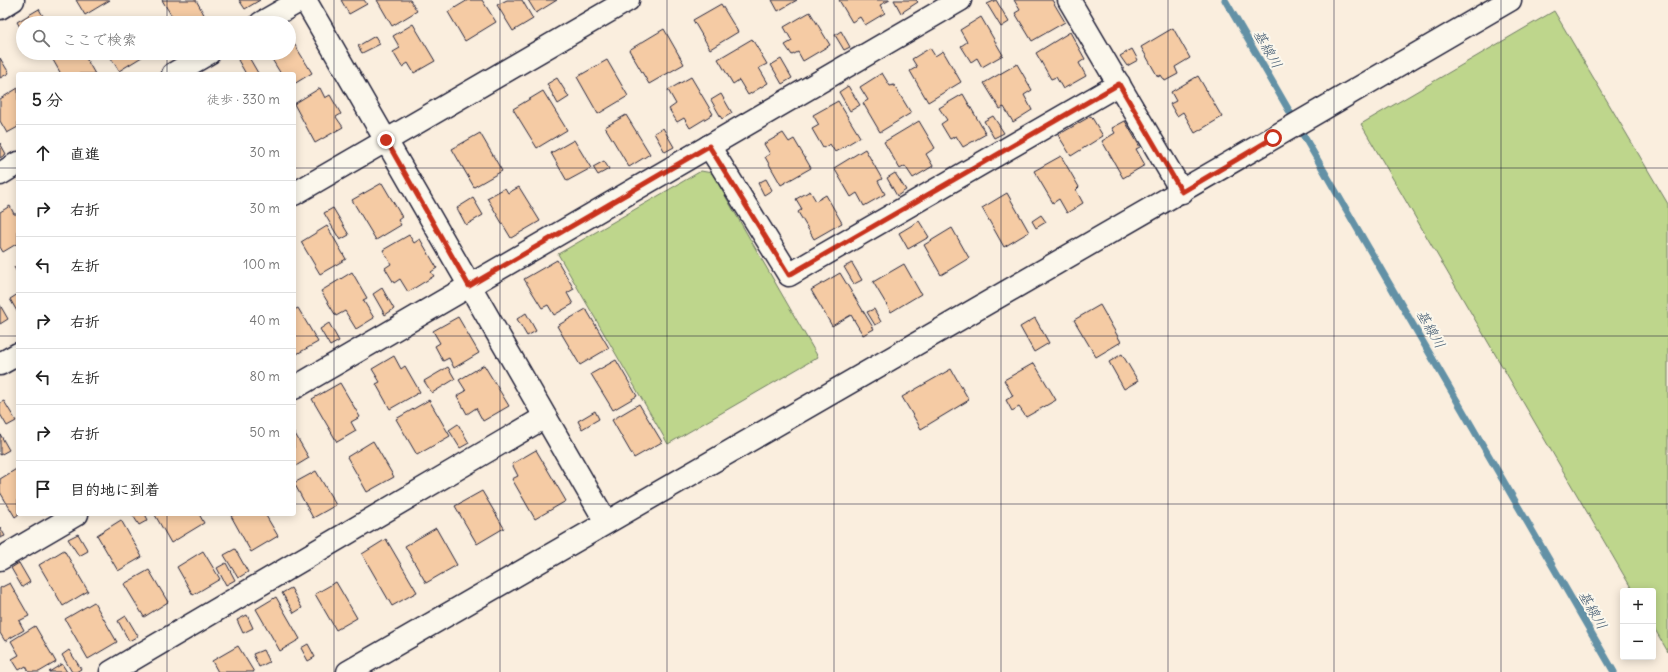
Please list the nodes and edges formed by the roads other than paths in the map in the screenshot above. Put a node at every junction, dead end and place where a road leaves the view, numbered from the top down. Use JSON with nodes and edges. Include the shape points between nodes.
{"nodes":[{"id":1,"x":13,"y":0,"type":"edge"},
{"id":2,"x":301,"y":0,"type":"edge"},
{"id":3,"x":304,"y":0,"type":"edge"},
{"id":4,"x":628,"y":0,"type":"edge"},
{"id":5,"x":960,"y":0,"type":"edge"},
{"id":6,"x":1069,"y":0,"type":"edge"},
{"id":7,"x":1510,"y":0,"type":"edge"},
{"id":8,"x":0,"y":8,"type":"edge"},
{"id":9,"x":273,"y":16,"type":"edge"},
{"id":10,"x":197,"y":60,"type":"edge"},
{"id":11,"x":176,"y":72,"type":"edge"},
{"id":12,"x":1119,"y":84,"type":"junction"},
{"id":13,"x":386,"y":140,"type":"junction"},
{"id":14,"x":709,"y":146,"type":"junction"},
{"id":15,"x":16,"y":164,"type":"edge"},
{"id":16,"x":0,"y":174,"type":"edge"},
{"id":17,"x":1182,"y":192,"type":"junction"},
{"id":18,"x":296,"y":193,"type":"edge"},
{"id":19,"x":469,"y":286,"type":"junction"},
{"id":20,"x":16,"y":355,"type":"edge"},
{"id":21,"x":0,"y":364,"type":"edge"},
{"id":22,"x":296,"y":387,"type":"edge"},
{"id":23,"x":546,"y":417,"type":"junction"},
{"id":24,"x":75,"y":516,"type":"edge"},
{"id":25,"x":606,"y":522,"type":"junction"},
{"id":26,"x":0,"y":559,"type":"edge"},
{"id":27,"x":111,"y":672,"type":"edge"},
{"id":28,"x":348,"y":672,"type":"edge"}],
"edges":[{"from":1,"to":8,"type":"street"},
{"from":2,"to":9,"type":"street"},
{"from":3,"to":13,"type":"street"},
{"from":4,"to":13,"type":"street"},
{"from":5,"to":14,"type":"street"},
{"from":6,"to":12,"type":"street"},
{"from":7,"to":17,"type":"street"},
{"from":10,"to":11,"type":"street"},
{"from":12,"to":14,"type":"street","via":[[789,275]]},
{"from":12,"to":17,"type":"street"},
{"from":13,"to":18,"type":"street"},
{"from":13,"to":19,"type":"street"},
{"from":14,"to":19,"type":"street"},
{"from":15,"to":16,"type":"street"},
{"from":17,"to":25,"type":"street"},
{"from":19,"to":22,"type":"street"},
{"from":19,"to":23,"type":"street"},
{"from":20,"to":21,"type":"street"},
{"from":23,"to":25,"type":"street"},
{"from":23,"to":27,"type":"street"},
{"from":24,"to":26,"type":"street"},
{"from":25,"to":28,"type":"street"}]}
